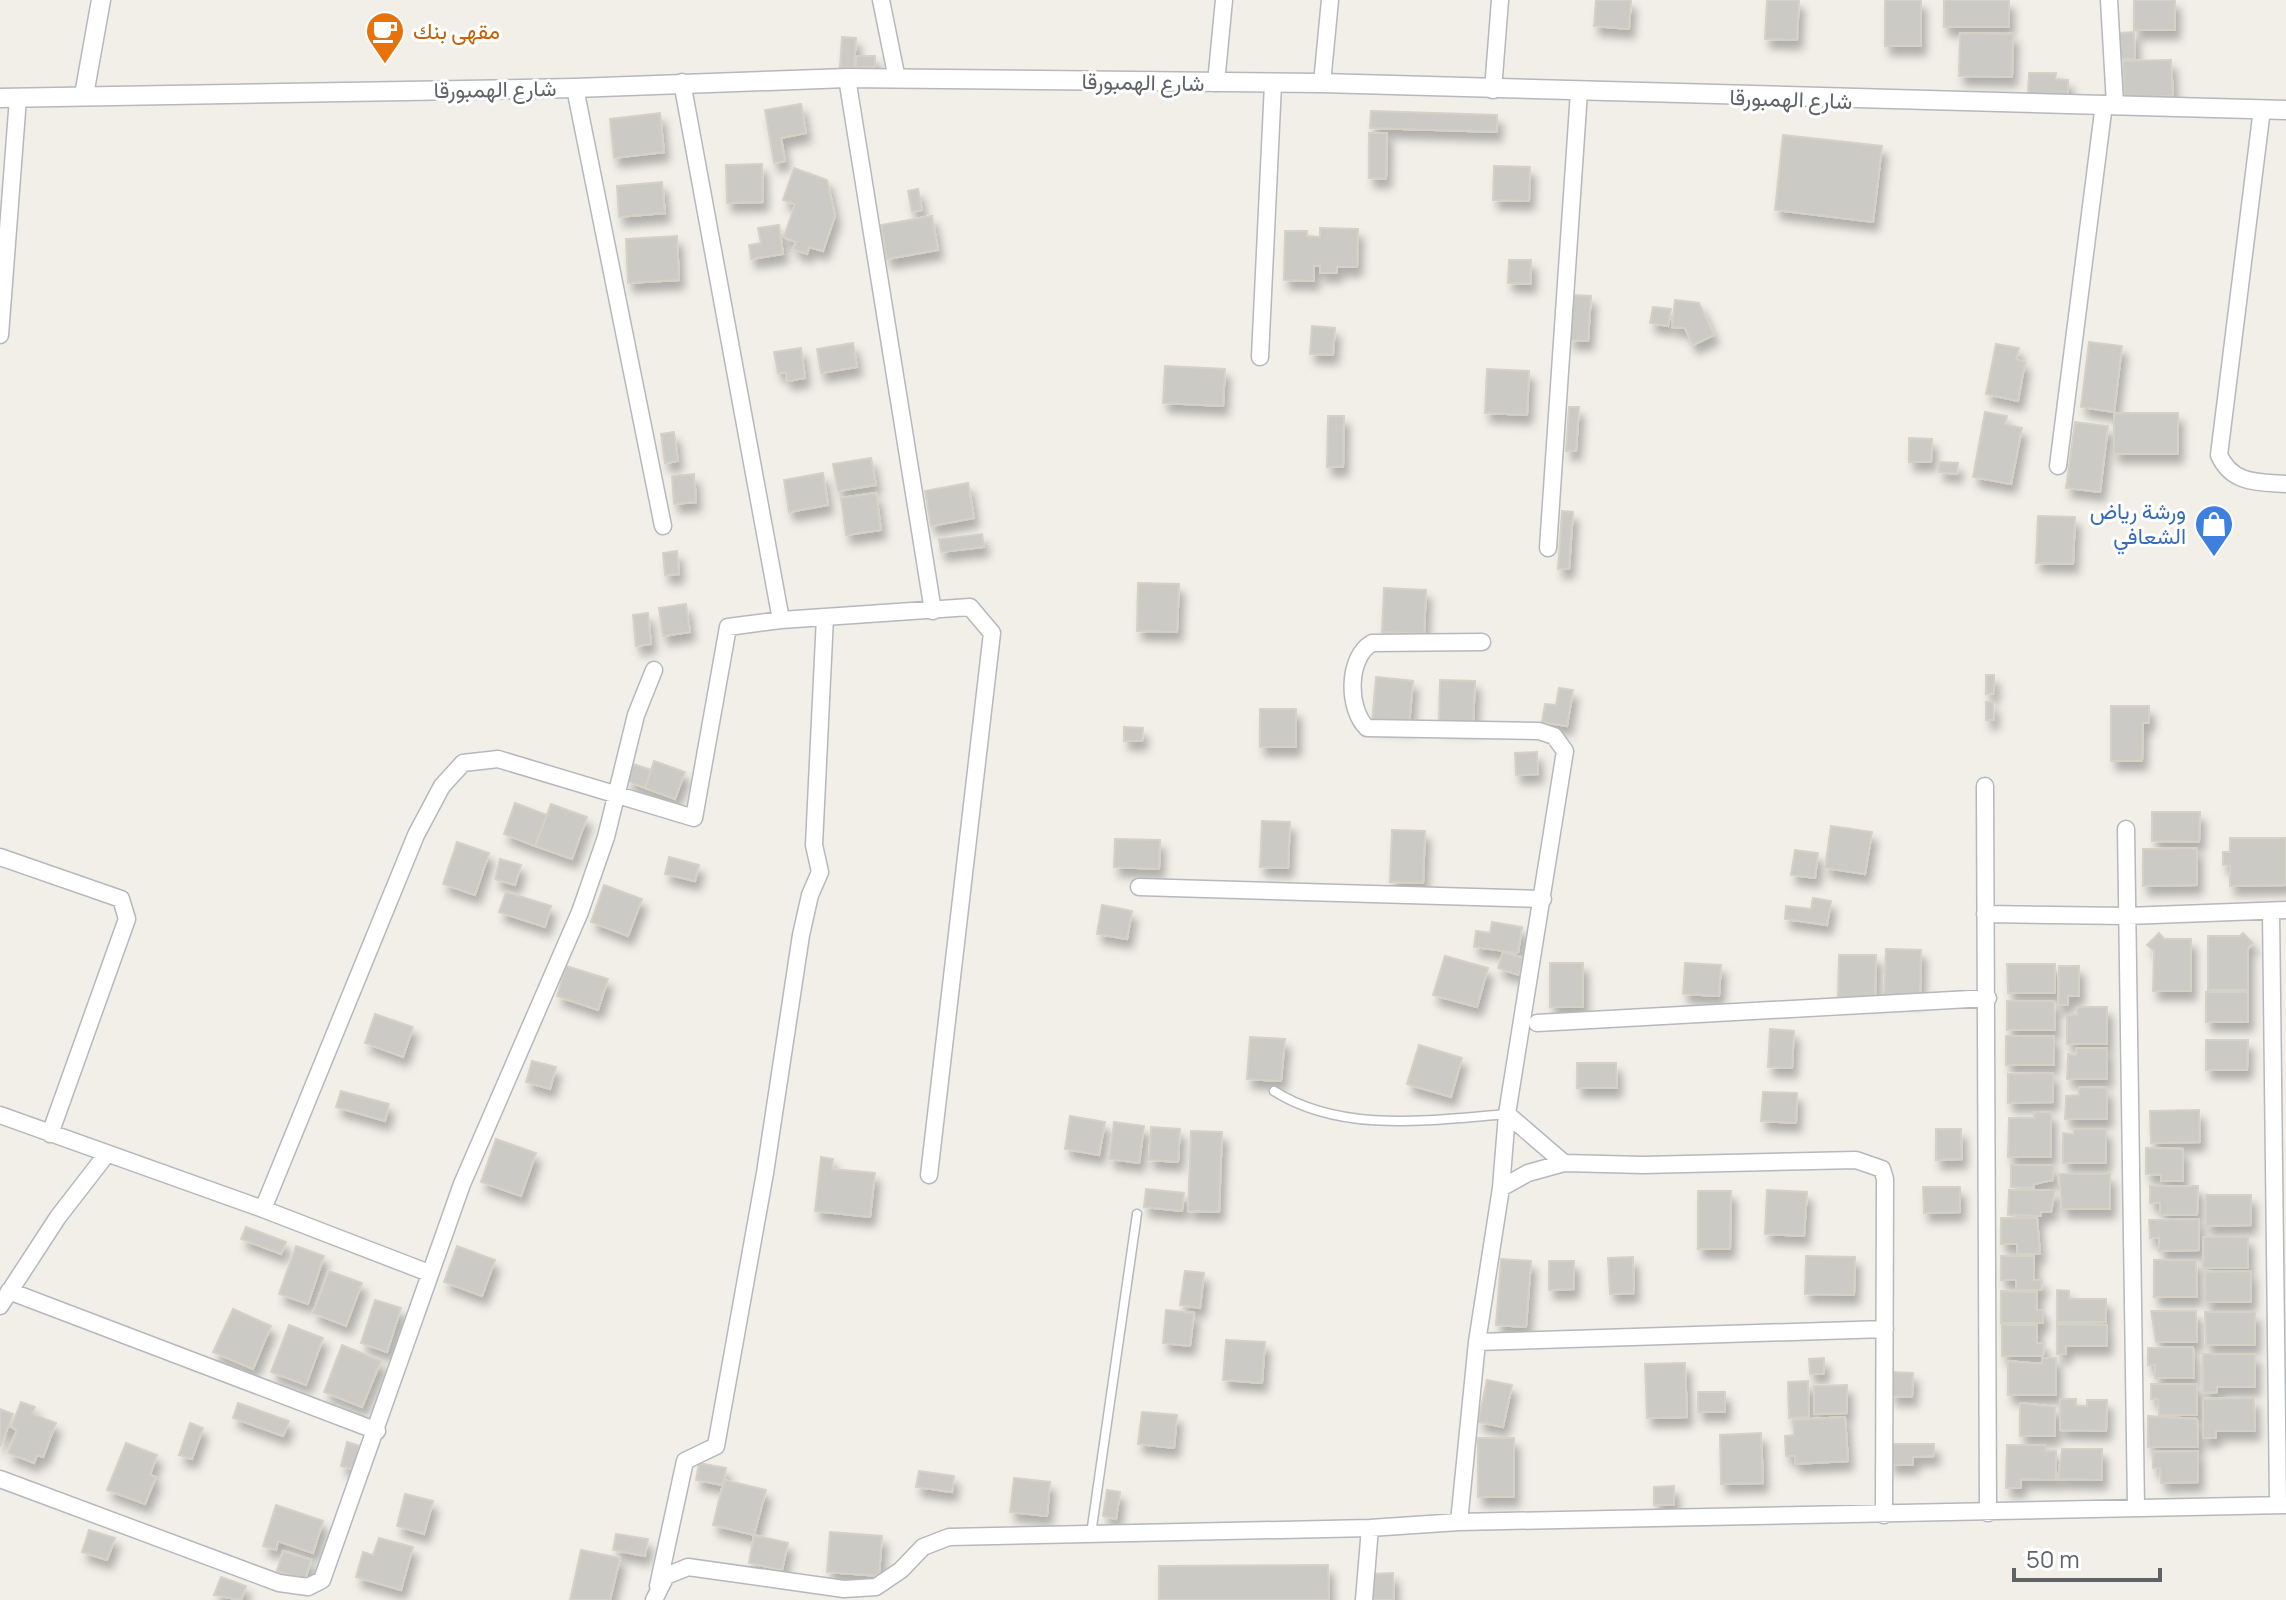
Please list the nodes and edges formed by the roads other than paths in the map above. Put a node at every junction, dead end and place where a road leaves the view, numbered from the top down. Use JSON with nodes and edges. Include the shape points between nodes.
{"nodes":[{"id":1,"x":101,"y":0,"type":"edge"},
{"id":2,"x":881,"y":0,"type":"edge"},
{"id":3,"x":1224,"y":0,"type":"edge"},
{"id":4,"x":1330,"y":0,"type":"edge"},
{"id":5,"x":1500,"y":0,"type":"edge"},
{"id":6,"x":2109,"y":0,"type":"edge"},
{"id":7,"x":847,"y":78,"type":"junction"},
{"id":8,"x":897,"y":79,"type":"junction"},
{"id":9,"x":682,"y":82,"type":"junction"},
{"id":10,"x":1216,"y":83,"type":"junction"},
{"id":11,"x":1322,"y":83,"type":"junction"},
{"id":12,"x":1273,"y":84,"type":"junction"},
{"id":13,"x":575,"y":88,"type":"junction"},
{"id":14,"x":1493,"y":90,"type":"junction"},
{"id":15,"x":1579,"y":92,"type":"junction"},
{"id":16,"x":84,"y":95,"type":"junction"},
{"id":17,"x":9,"y":98,"type":"edge"},
{"id":18,"x":2110,"y":104,"type":"junction"},
{"id":19,"x":2262,"y":109,"type":"junction"},
{"id":20,"x":2286,"y":110,"type":"edge"},
{"id":21,"x":0,"y":335,"type":"edge"},
{"id":22,"x":1260,"y":357,"type":"dead end"},
{"id":23,"x":2058,"y":466,"type":"dead end"},
{"id":24,"x":2286,"y":484,"type":"edge"},
{"id":25,"x":663,"y":526,"type":"dead end"},
{"id":26,"x":1548,"y":548,"type":"dead end"},
{"id":27,"x":933,"y":611,"type":"junction"},
{"id":28,"x":825,"y":617,"type":"junction"},
{"id":29,"x":781,"y":620,"type":"junction"},
{"id":30,"x":1482,"y":642,"type":"dead end"},
{"id":31,"x":654,"y":670,"type":"dead end"},
{"id":32,"x":1985,"y":786,"type":"dead end"},
{"id":33,"x":618,"y":795,"type":"junction"},
{"id":34,"x":2126,"y":829,"type":"dead end"},
{"id":35,"x":0,"y":857,"type":"edge"},
{"id":36,"x":1139,"y":887,"type":"dead end"},
{"id":37,"x":1543,"y":899,"type":"junction"},
{"id":38,"x":2278,"y":911,"type":"edge"},
{"id":39,"x":1985,"y":914,"type":"junction"},
{"id":40,"x":2127,"y":916,"type":"junction"},
{"id":41,"x":1988,"y":998,"type":"junction"},
{"id":42,"x":1537,"y":1023,"type":"dead end"},
{"id":43,"x":1274,"y":1091,"type":"dead end"},
{"id":44,"x":1507,"y":1114,"type":"junction"},
{"id":45,"x":0,"y":1115,"type":"edge"},
{"id":46,"x":50,"y":1134,"type":"junction"},
{"id":47,"x":106,"y":1155,"type":"junction"},
{"id":48,"x":1564,"y":1163,"type":"junction"},
{"id":49,"x":929,"y":1175,"type":"dead end"},
{"id":50,"x":1501,"y":1188,"type":"junction"},
{"id":51,"x":263,"y":1209,"type":"junction"},
{"id":52,"x":1137,"y":1214,"type":"dead end"},
{"id":53,"x":429,"y":1273,"type":"junction"},
{"id":54,"x":4,"y":1298,"type":"edge"},
{"id":55,"x":1885,"y":1329,"type":"junction"},
{"id":56,"x":1477,"y":1342,"type":"junction"},
{"id":57,"x":377,"y":1431,"type":"junction"},
{"id":58,"x":0,"y":1479,"type":"edge"},
{"id":59,"x":2282,"y":1504,"type":"edge"},
{"id":60,"x":2136,"y":1507,"type":"junction"},
{"id":61,"x":1988,"y":1513,"type":"junction"},
{"id":62,"x":1884,"y":1515,"type":"junction"},
{"id":63,"x":1459,"y":1522,"type":"junction"},
{"id":64,"x":1370,"y":1528,"type":"junction"},
{"id":65,"x":1091,"y":1535,"type":"junction"},
{"id":66,"x":656,"y":1594,"type":"edge"},
{"id":67,"x":1364,"y":1600,"type":"edge"}],
"edges":[{"from":1,"to":16,"type":"street"},
{"from":2,"to":8,"type":"street"},
{"from":3,"to":10,"type":"street"},
{"from":4,"to":11,"type":"street"},
{"from":5,"to":14,"type":"street"},
{"from":6,"to":18,"type":"street"},
{"from":7,"to":8,"type":"street","name":"شارع الهمبورقا"},
{"from":7,"to":9,"type":"street","name":"شارع الهمبورقا"},
{"from":7,"to":27,"type":"street"},
{"from":8,"to":10,"type":"street","name":"شارع الهمبورقا"},
{"from":9,"to":13,"type":"street","name":"شارع الهمبورقا"},
{"from":9,"to":29,"type":"street"},
{"from":10,"to":12,"type":"street","name":"شارع الهمبورقا"},
{"from":11,"to":12,"type":"street","name":"شارع الهمبورقا"},
{"from":11,"to":14,"type":"street","name":"شارع الهمبورقا"},
{"from":12,"to":22,"type":"street"},
{"from":13,"to":16,"type":"street","name":"شارع الهمبورقا"},
{"from":13,"to":25,"type":"street"},
{"from":14,"to":15,"type":"street","name":"شارع الهمبورقا"},
{"from":15,"to":18,"type":"street","name":"شارع الهمبورقا"},
{"from":15,"to":26,"type":"street"},
{"from":16,"to":17,"type":"street","name":"شارع الهمبورقا"},
{"from":17,"to":21,"type":"street"},
{"from":18,"to":19,"type":"street","name":"شارع الهمبورقا"},
{"from":18,"to":23,"type":"street"},
{"from":19,"to":20,"type":"street","name":"شارع الهمبورقا"},
{"from":19,"to":24,"type":"street","via":[[2219,455],[2226,471],[2244,481]]},
{"from":27,"to":28,"type":"street"},
{"from":27,"to":49,"type":"street","via":[[970,607],[992,633]]},
{"from":28,"to":29,"type":"street"},
{"from":28,"to":66,"type":"street","via":[[814,845],[820,872],[801,935],[716,1446],[685,1461]]},
{"from":29,"to":33,"type":"street","via":[[728,627],[694,818]]},
{"from":30,"to":37,"type":"street","via":[[1372,643],[1357,660],[1356,709],[1367,728],[1379,731],[1539,731],[1561,742],[1564,775]]},
{"from":31,"to":33,"type":"street","via":[[636,715]]},
{"from":32,"to":39,"type":"street"},
{"from":33,"to":51,"type":"street","via":[[498,759],[463,763],[442,786],[416,835]]},
{"from":33,"to":53,"type":"street","via":[[580,912]]},
{"from":34,"to":40,"type":"street"},
{"from":35,"to":46,"type":"street","via":[[121,899],[127,910]]},
{"from":36,"to":37,"type":"street"},
{"from":37,"to":44,"type":"street"},
{"from":38,"to":40,"type":"street"},
{"from":38,"to":59,"type":"street"},
{"from":39,"to":40,"type":"street"},
{"from":39,"to":41,"type":"street"},
{"from":40,"to":60,"type":"street"},
{"from":41,"to":42,"type":"street"},
{"from":41,"to":61,"type":"street"},
{"from":43,"to":44,"type":"lane","via":[[1295,1104],[1349,1117],[1409,1122]]},
{"from":44,"to":48,"type":"street"},
{"from":44,"to":50,"type":"street"},
{"from":45,"to":46,"type":"street"},
{"from":46,"to":47,"type":"street"},
{"from":47,"to":51,"type":"street"},
{"from":47,"to":54,"type":"street"},
{"from":48,"to":50,"type":"street"},
{"from":48,"to":55,"type":"street","via":[[1856,1160],[1882,1169]]},
{"from":50,"to":56,"type":"street"},
{"from":51,"to":53,"type":"street"},
{"from":52,"to":65,"type":"lane"},
{"from":53,"to":57,"type":"street"},
{"from":54,"to":57,"type":"street"},
{"from":55,"to":56,"type":"street"},
{"from":55,"to":62,"type":"street"},
{"from":56,"to":63,"type":"street"},
{"from":57,"to":58,"type":"street","via":[[322,1580],[308,1587],[279,1583]]},
{"from":59,"to":60,"type":"street"},
{"from":60,"to":61,"type":"street"},
{"from":61,"to":62,"type":"street"},
{"from":62,"to":63,"type":"street"},
{"from":63,"to":64,"type":"street"},
{"from":64,"to":65,"type":"street"},
{"from":64,"to":67,"type":"street"},
{"from":65,"to":66,"type":"street","via":[[949,1537],[923,1547],[876,1587],[844,1589],[688,1567],[666,1576]]}]}
